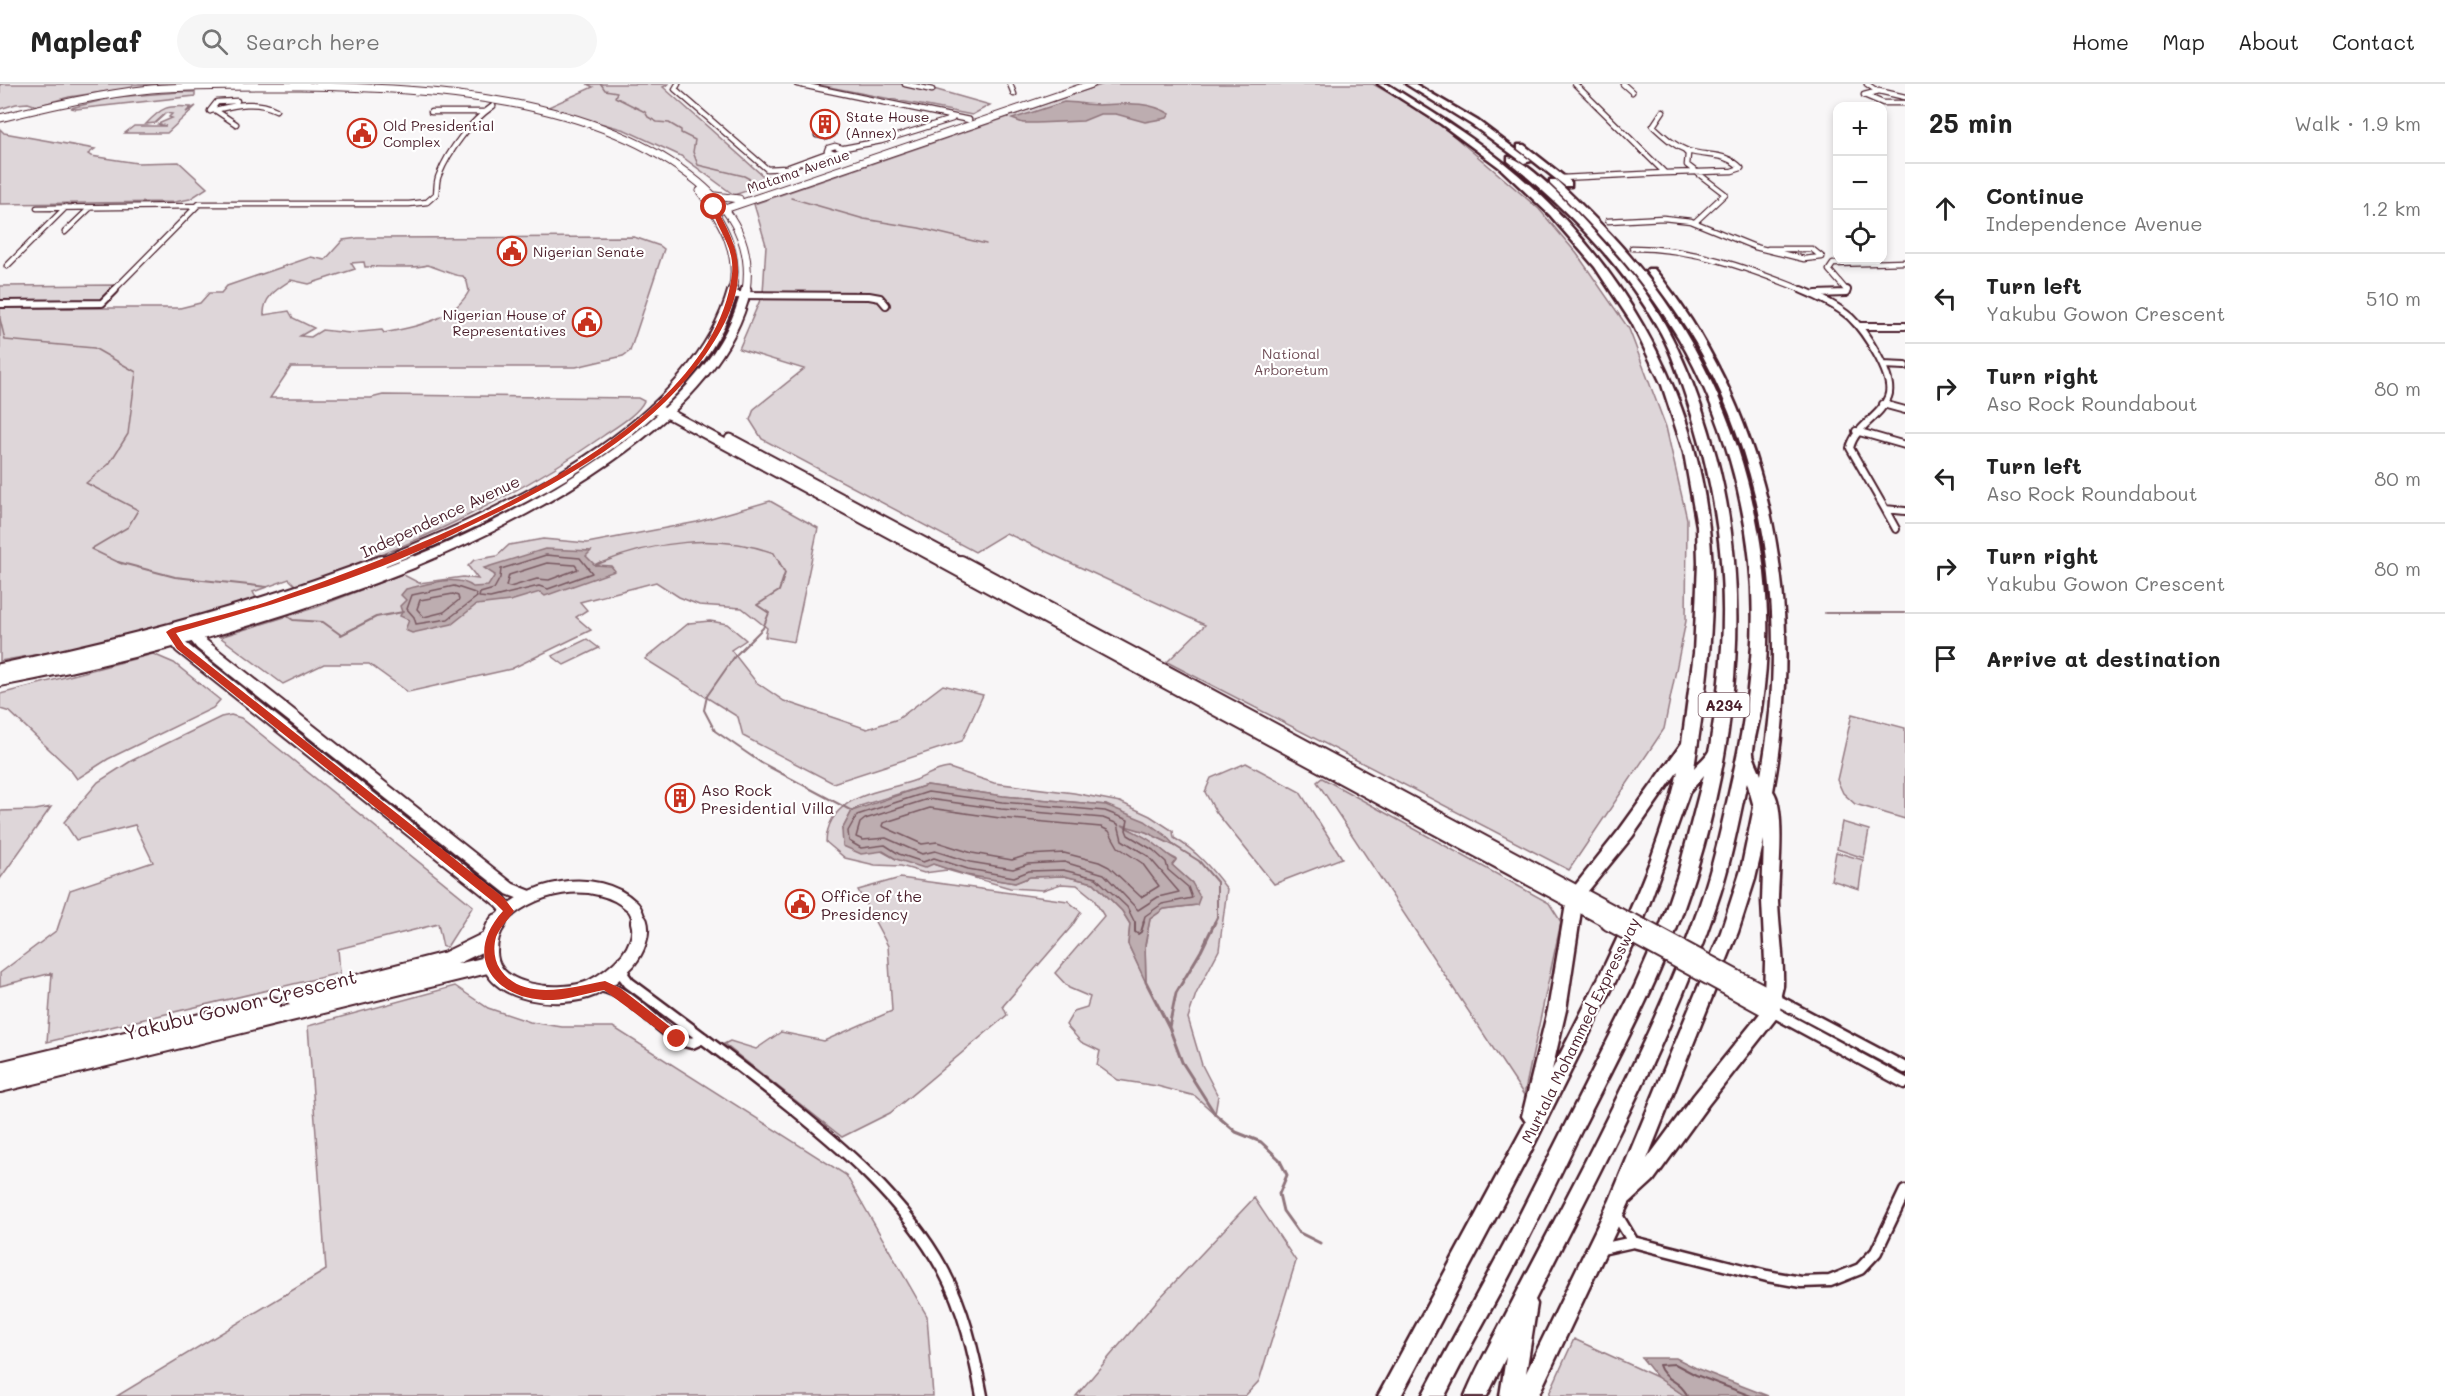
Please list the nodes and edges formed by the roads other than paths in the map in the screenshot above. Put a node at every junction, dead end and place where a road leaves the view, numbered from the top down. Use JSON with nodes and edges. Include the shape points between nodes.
{"nodes":[{"id":1,"x":678,"y":84,"type":"edge"},
{"id":2,"x":797,"y":84,"type":"edge"},
{"id":3,"x":905,"y":84,"type":"edge"},
{"id":4,"x":1010,"y":84,"type":"edge"},
{"id":5,"x":1080,"y":84,"type":"edge"},
{"id":6,"x":1092,"y":84,"type":"edge"},
{"id":7,"x":1382,"y":84,"type":"edge"},
{"id":8,"x":1395,"y":84,"type":"edge"},
{"id":9,"x":1410,"y":84,"type":"edge"},
{"id":10,"x":1423,"y":84,"type":"edge"},
{"id":11,"x":1575,"y":84,"type":"edge"},
{"id":12,"x":1623,"y":84,"type":"edge"},
{"id":13,"x":1867,"y":84,"type":"edge"},
{"id":14,"x":932,"y":90,"type":"dead end"},
{"id":15,"x":1877,"y":91,"type":"junction"},
{"id":16,"x":1632,"y":92,"type":"dead end"},
{"id":17,"x":1014,"y":94,"type":"dead end"},
{"id":18,"x":1905,"y":96,"type":"edge"},
{"id":19,"x":259,"y":100,"type":"dead end"},
{"id":20,"x":1905,"y":103,"type":"edge"},
{"id":21,"x":1895,"y":104,"type":"junction"},
{"id":22,"x":493,"y":106,"type":"junction"},
{"id":23,"x":276,"y":110,"type":"dead end"},
{"id":24,"x":211,"y":111,"type":"junction"},
{"id":25,"x":1663,"y":111,"type":"dead end"},
{"id":26,"x":1905,"y":111,"type":"edge"},
{"id":27,"x":431,"y":112,"type":"dead end"},
{"id":28,"x":484,"y":112,"type":"junction"},
{"id":29,"x":946,"y":114,"type":"junction"},
{"id":30,"x":952,"y":119,"type":"junction"},
{"id":31,"x":0,"y":120,"type":"edge"},
{"id":32,"x":969,"y":120,"type":"dead end"},
{"id":33,"x":962,"y":122,"type":"dead end"},
{"id":34,"x":236,"y":124,"type":"dead end"},
{"id":35,"x":934,"y":136,"type":"junction"},
{"id":36,"x":1485,"y":140,"type":"junction"},
{"id":37,"x":1501,"y":141,"type":"junction"},
{"id":38,"x":838,"y":146,"type":"junction"},
{"id":39,"x":844,"y":148,"type":"junction"},
{"id":40,"x":830,"y":150,"type":"junction"},
{"id":41,"x":1685,"y":151,"type":"junction"},
{"id":42,"x":1533,"y":156,"type":"junction"},
{"id":43,"x":1497,"y":160,"type":"junction"},
{"id":44,"x":1695,"y":171,"type":"junction"},
{"id":45,"x":1665,"y":173,"type":"junction"},
{"id":46,"x":1561,"y":178,"type":"junction"},
{"id":47,"x":715,"y":196,"type":"junction"},
{"id":48,"x":740,"y":199,"type":"junction"},
{"id":49,"x":197,"y":206,"type":"junction"},
{"id":50,"x":66,"y":207,"type":"junction"},
{"id":51,"x":37,"y":208,"type":"dead end"},
{"id":52,"x":90,"y":208,"type":"junction"},
{"id":53,"x":720,"y":208,"type":"junction"},
{"id":54,"x":1608,"y":221,"type":"junction"},
{"id":55,"x":1695,"y":222,"type":"junction"},
{"id":56,"x":65,"y":232,"type":"dead end"},
{"id":57,"x":1632,"y":248,"type":"junction"},
{"id":58,"x":1768,"y":249,"type":"junction"},
{"id":59,"x":1905,"y":262,"type":"edge"},
{"id":60,"x":6,"y":266,"type":"dead end"},
{"id":61,"x":732,"y":295,"type":"junction"},
{"id":62,"x":745,"y":295,"type":"junction"},
{"id":63,"x":1812,"y":295,"type":"junction"},
{"id":64,"x":0,"y":304,"type":"edge"},
{"id":65,"x":886,"y":305,"type":"dead end"},
{"id":66,"x":1859,"y":326,"type":"junction"},
{"id":67,"x":1905,"y":326,"type":"edge"},
{"id":68,"x":1643,"y":332,"type":"junction"},
{"id":69,"x":1883,"y":365,"type":"junction"},
{"id":70,"x":1905,"y":366,"type":"edge"},
{"id":71,"x":1715,"y":368,"type":"junction"},
{"id":72,"x":1682,"y":369,"type":"junction"},
{"id":73,"x":680,"y":397,"type":"junction"},
{"id":74,"x":1717,"y":402,"type":"junction"},
{"id":75,"x":1883,"y":404,"type":"junction"},
{"id":76,"x":662,"y":409,"type":"junction"},
{"id":77,"x":1905,"y":410,"type":"edge"},
{"id":78,"x":681,"y":417,"type":"junction"},
{"id":79,"x":654,"y":423,"type":"junction"},
{"id":80,"x":1856,"y":430,"type":"junction"},
{"id":81,"x":1905,"y":445,"type":"edge"},
{"id":82,"x":1718,"y":486,"type":"junction"},
{"id":83,"x":1745,"y":489,"type":"junction"},
{"id":84,"x":1722,"y":505,"type":"junction"},
{"id":85,"x":1749,"y":508,"type":"junction"},
{"id":86,"x":1885,"y":509,"type":"junction"},
{"id":87,"x":1905,"y":511,"type":"edge"},
{"id":88,"x":1896,"y":529,"type":"dead end"},
{"id":89,"x":191,"y":632,"type":"junction"},
{"id":90,"x":173,"y":636,"type":"junction"},
{"id":91,"x":29,"y":669,"type":"junction"},
{"id":92,"x":0,"y":670,"type":"edge"},
{"id":93,"x":0,"y":680,"type":"edge"},
{"id":94,"x":1690,"y":744,"type":"junction"},
{"id":95,"x":1717,"y":750,"type":"junction"},
{"id":96,"x":1746,"y":751,"type":"junction"},
{"id":97,"x":1681,"y":792,"type":"junction"},
{"id":98,"x":1764,"y":799,"type":"junction"},
{"id":99,"x":530,"y":897,"type":"junction"},
{"id":100,"x":1576,"y":898,"type":"junction"},
{"id":101,"x":509,"y":911,"type":"junction"},
{"id":102,"x":490,"y":939,"type":"junction"},
{"id":103,"x":491,"y":964,"type":"junction"},
{"id":104,"x":624,"y":968,"type":"junction"},
{"id":105,"x":596,"y":986,"type":"junction"},
{"id":106,"x":295,"y":999,"type":"tunnel mouth"},
{"id":107,"x":272,"y":1005,"type":"tunnel mouth"},
{"id":108,"x":1772,"y":1005,"type":"junction"},
{"id":109,"x":703,"y":1038,"type":"junction"},
{"id":110,"x":1905,"y":1068,"type":"edge"},
{"id":111,"x":0,"y":1070,"type":"edge"},
{"id":112,"x":1905,"y":1083,"type":"edge"},
{"id":113,"x":0,"y":1084,"type":"edge"},
{"id":114,"x":1524,"y":1145,"type":"junction"},
{"id":115,"x":1905,"y":1191,"type":"edge"},
{"id":116,"x":1617,"y":1205,"type":"junction"},
{"id":117,"x":1634,"y":1242,"type":"junction"},
{"id":118,"x":1597,"y":1250,"type":"junction"},
{"id":119,"x":1529,"y":1289,"type":"junction"},
{"id":120,"x":982,"y":1396,"type":"edge"},
{"id":121,"x":1389,"y":1396,"type":"edge"},
{"id":122,"x":1433,"y":1396,"type":"edge"},
{"id":123,"x":1476,"y":1396,"type":"edge"},
{"id":124,"x":1511,"y":1396,"type":"edge"},
{"id":125,"x":1526,"y":1396,"type":"edge"}],
"edges":[{"from":1,"to":40,"type":"street","via":[[675,89],[767,169],[786,168]]},
{"from":2,"to":29,"type":"street"},
{"from":3,"to":14,"type":"street"},
{"from":4,"to":17,"type":"street"},
{"from":5,"to":35,"type":"main road","name":"Matama Avenue"},
{"from":6,"to":35,"type":"main road","name":"Matama Avenue"},
{"from":7,"to":43,"type":"highway","name":"Murtala Mohammed Expressway","via":[[1445,122]]},
{"from":8,"to":36,"type":"highway","number":"A234"},
{"from":9,"to":37,"type":"highway","number":"A234"},
{"from":10,"to":42,"type":"highway"},
{"from":11,"to":45,"type":"street"},
{"from":12,"to":16,"type":"street"},
{"from":13,"to":15,"type":"street"},
{"from":15,"to":18,"type":"street"},
{"from":15,"to":21,"type":"street","via":[[1864,95]]},
{"from":19,"to":24,"type":"street","via":[[217,102]]},
{"from":20,"to":21,"type":"street"},
{"from":21,"to":26,"type":"street"},
{"from":22,"to":28,"type":"street"},
{"from":22,"to":31,"type":"main road","via":[[369,92],[185,90],[109,98]]},
{"from":22,"to":53,"type":"main road","via":[[563,122],[621,142],[680,174]]},
{"from":23,"to":24,"type":"street","via":[[263,104]]},
{"from":24,"to":34,"type":"street"},
{"from":25,"to":41,"type":"street","via":[[1653,126]]},
{"from":27,"to":28,"type":"street"},
{"from":28,"to":49,"type":"street","via":[[441,171],[436,194],[427,202]]},
{"from":29,"to":30,"type":"street"},
{"from":29,"to":32,"type":"street"},
{"from":30,"to":33,"type":"street"},
{"from":30,"to":39,"type":"street"},
{"from":31,"to":47,"type":"main road","via":[[107,95],[184,87],[333,87],[438,94],[526,108],[602,129],[678,164]]},
{"from":35,"to":48,"type":"main road","name":"Matama Avenue"},
{"from":35,"to":53,"type":"main road","name":"Matama Avenue"},
{"from":36,"to":43,"type":"highway"},
{"from":36,"to":72,"type":"highway","number":"A234","via":[[1534,178],[1584,226],[1651,310]]},
{"from":37,"to":42,"type":"highway"},
{"from":37,"to":74,"type":"highway","number":"A234","via":[[1587,213],[1645,279],[1683,334]]},
{"from":38,"to":39,"type":"street"},
{"from":38,"to":40,"type":"street"},
{"from":38,"to":40,"type":"street","via":[[829,137],[832,133],[817,134]]},
{"from":39,"to":40,"type":"street","via":[[841,152]]},
{"from":41,"to":44,"type":"street","via":[[1687,164]]},
{"from":41,"to":44,"type":"street","via":[[1727,158],[1741,168]]},
{"from":42,"to":46,"type":"highway"},
{"from":43,"to":68,"type":"highway","name":"Murtala Mohammed Expressway","via":[[1572,232],[1612,282]]},
{"from":44,"to":45,"type":"street"},
{"from":44,"to":55,"type":"street","via":[[1725,195]]},
{"from":45,"to":46,"type":"street"},
{"from":46,"to":54,"type":"highway"},
{"from":47,"to":48,"type":"main road"},
{"from":47,"to":53,"type":"main road"},
{"from":48,"to":53,"type":"main road","name":"Matama Avenue"},
{"from":49,"to":52,"type":"street"},
{"from":49,"to":64,"type":"street","via":[[102,303]]},
{"from":50,"to":51,"type":"street"},
{"from":50,"to":52,"type":"street"},
{"from":50,"to":60,"type":"street"},
{"from":52,"to":56,"type":"street"},
{"from":53,"to":61,"type":"main road","name":"Independence Avenue","via":[[732,244]]},
{"from":53,"to":62,"type":"main road","name":"Independence Avenue","via":[[745,244]]},
{"from":54,"to":55,"type":"street","via":[[1663,218]]},
{"from":54,"to":57,"type":"highway"},
{"from":55,"to":58,"type":"street"},
{"from":57,"to":63,"type":"street","via":[[1666,248],[1713,256]]},
{"from":57,"to":71,"type":"highway","via":[[1674,299]]},
{"from":58,"to":58,"type":"street","via":[[1804,258],[1822,257],[1812,249]]},
{"from":59,"to":63,"type":"street","via":[[1833,264],[1829,270],[1846,292]]},
{"from":61,"to":62,"type":"street"},
{"from":61,"to":76,"type":"main road","name":"Independence Avenue","via":[[721,325]]},
{"from":62,"to":65,"type":"street","via":[[869,296],[880,298]]},
{"from":62,"to":73,"type":"main road","name":"Independence Avenue","via":[[719,354]]},
{"from":63,"to":66,"type":"street","via":[[1839,309]]},
{"from":66,"to":67,"type":"street"},
{"from":66,"to":69,"type":"street"},
{"from":68,"to":72,"type":"highway"},
{"from":68,"to":94,"type":"highway","name":"Murtala Mohammed Expressway","via":[[1677,406],[1703,527],[1701,666]]},
{"from":69,"to":70,"type":"street"},
{"from":69,"to":75,"type":"street","via":[[1890,383]]},
{"from":71,"to":74,"type":"highway"},
{"from":71,"to":98,"type":"highway","via":[[1748,451],[1766,522],[1779,600],[1776,735]]},
{"from":72,"to":82,"type":"highway","number":"A234","via":[[1700,415]]},
{"from":73,"to":76,"type":"main road","name":"Independence Avenue"},
{"from":73,"to":78,"type":"main road"},
{"from":74,"to":83,"type":"highway","number":"A234"},
{"from":75,"to":77,"type":"street"},
{"from":75,"to":80,"type":"street"},
{"from":76,"to":78,"type":"main road"},
{"from":76,"to":79,"type":"main road","name":"Independence Avenue"},
{"from":76,"to":89,"type":"main road","name":"Independence Avenue","via":[[568,471],[450,534]]},
{"from":78,"to":79,"type":"main road"},
{"from":78,"to":100,"type":"main road"},
{"from":79,"to":89,"type":"main road","name":"Independence Avenue","via":[[582,476],[462,540],[355,584]]},
{"from":80,"to":81,"type":"street"},
{"from":80,"to":86,"type":"street","via":[[1850,448]]},
{"from":82,"to":83,"type":"highway"},
{"from":82,"to":84,"type":"highway","number":"A234"},
{"from":83,"to":85,"type":"highway","number":"A234"},
{"from":84,"to":85,"type":"highway","via":[[1722,499],[1728,499]]},
{"from":84,"to":95,"type":"highway","number":"A234","via":[[1731,587],[1731,633]]},
{"from":85,"to":96,"type":"highway","number":"A234","via":[[1760,628],[1756,696]]},
{"from":86,"to":87,"type":"street"},
{"from":86,"to":88,"type":"street"},
{"from":89,"to":90,"type":"main road","name":"Independence Avenue"},
{"from":89,"to":99,"type":"main road","via":[[388,794],[510,889]]},
{"from":90,"to":91,"type":"main road","name":"Independence Avenue"},
{"from":90,"to":101,"type":"main road"},
{"from":91,"to":92,"type":"main road","name":"Independence Avenue"},
{"from":91,"to":93,"type":"main road","name":"Independence Avenue"},
{"from":94,"to":97,"type":"highway","name":"Murtala Mohammed Expressway"},
{"from":94,"to":100,"type":"highway"},
{"from":95,"to":97,"type":"highway"},
{"from":95,"to":122,"type":"highway","number":"A234","via":[[1700,833],[1675,910],[1637,1002]]},
{"from":96,"to":98,"type":"highway"},
{"from":96,"to":119,"type":"highway","number":"A234","via":[[1707,906],[1665,1013]]},
{"from":97,"to":114,"type":"highway","name":"Murtala Mohammed Expressway","via":[[1628,938]]},
{"from":98,"to":108,"type":"highway","via":[[1772,818],[1770,900],[1776,978]]},
{"from":98,"to":116,"type":"highway","via":[[1748,877],[1725,945]]},
{"from":99,"to":101,"type":"main road"},
{"from":99,"to":104,"type":"main road","via":[[570,886],[590,886],[626,900],[638,914],[642,932],[637,950]]},
{"from":100,"to":108,"type":"main road","bridge":true},
{"from":100,"to":114,"type":"highway","via":[[1557,1010]]},
{"from":101,"to":102,"type":"main road"},
{"from":102,"to":103,"type":"main road"},
{"from":102,"to":106,"type":"main road","via":[[447,960]]},
{"from":103,"to":105,"type":"main road","via":[[513,987],[532,993],[564,994]]},
{"from":103,"to":113,"type":"main road","name":"Yakubu Gowon Crescent"},
{"from":104,"to":105,"type":"main road"},
{"from":104,"to":109,"type":"street","via":[[623,975],[629,983]]},
{"from":105,"to":109,"type":"street","via":[[616,991],[677,1039],[692,1043]]},
{"from":107,"to":111,"type":"main road"},
{"from":108,"to":110,"type":"street"},
{"from":108,"to":112,"type":"street"},
{"from":108,"to":116,"type":"highway","via":[[1646,1175]]},
{"from":109,"to":120,"type":"street","via":[[836,1143],[874,1177],[905,1213],[947,1279],[967,1334]]},
{"from":114,"to":121,"type":"highway","name":"Murtala Mohammed Expressway"},
{"from":115,"to":117,"type":"street","via":[[1876,1252],[1860,1269],[1830,1281],[1801,1282],[1767,1276]]},
{"from":116,"to":117,"type":"street"},
{"from":116,"to":118,"type":"highway"},
{"from":117,"to":118,"type":"street"},
{"from":118,"to":125,"type":"highway"},
{"from":119,"to":123,"type":"highway","number":"A234"},
{"from":119,"to":124,"type":"highway"}]}
